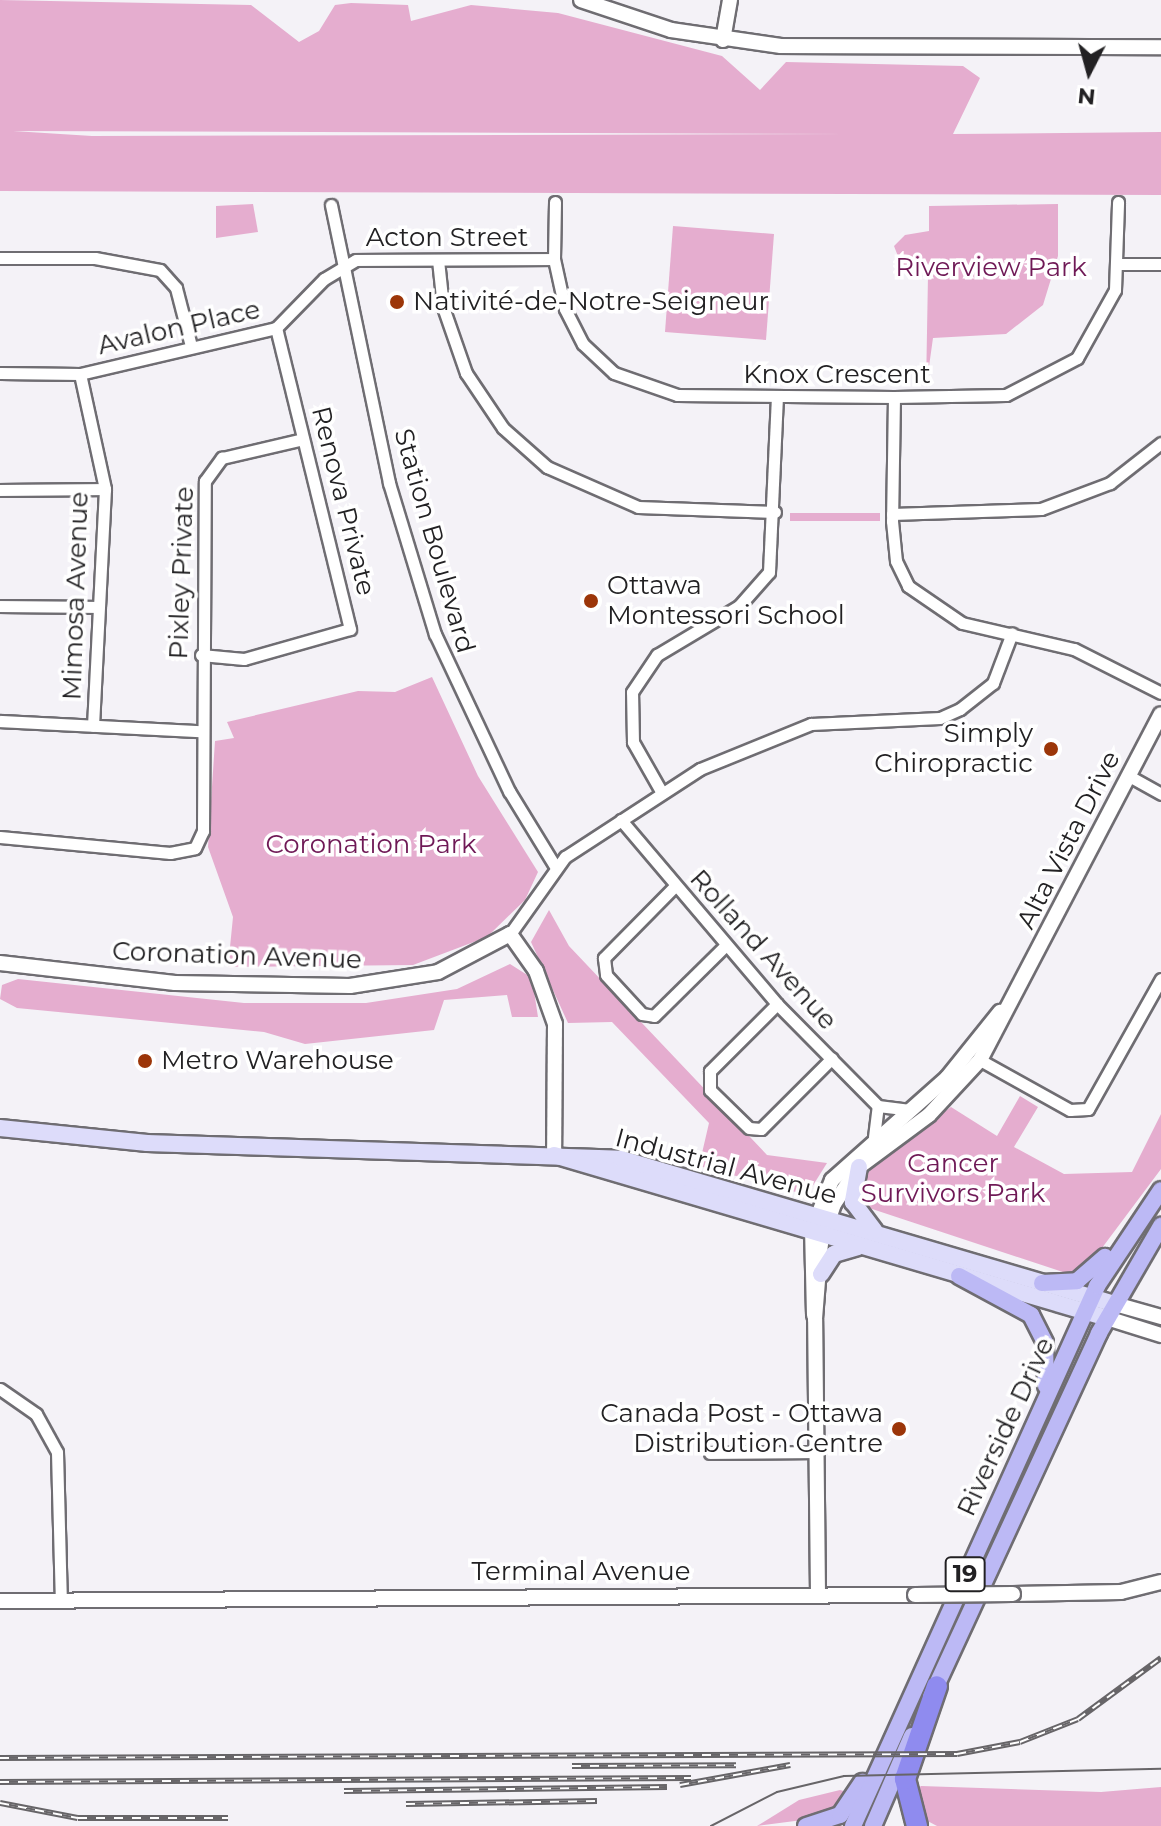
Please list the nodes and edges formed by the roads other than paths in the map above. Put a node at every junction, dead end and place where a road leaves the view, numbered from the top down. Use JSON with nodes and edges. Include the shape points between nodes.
{"nodes":[{"id":1,"x":581,"y":0,"type":"edge"},
{"id":2,"x":730,"y":0,"type":"edge"},
{"id":3,"x":723,"y":40,"type":"junction"},
{"id":4,"x":1161,"y":47,"type":"edge"},
{"id":5,"x":555,"y":202,"type":"dead end"},
{"id":6,"x":1118,"y":202,"type":"dead end"},
{"id":7,"x":331,"y":205,"type":"dead end"},
{"id":8,"x":0,"y":258,"type":"edge"},
{"id":9,"x":554,"y":259,"type":"junction"},
{"id":10,"x":438,"y":260,"type":"junction"},
{"id":11,"x":1118,"y":264,"type":"junction"},
{"id":12,"x":1161,"y":264,"type":"edge"},
{"id":13,"x":341,"y":265,"type":"junction"},
{"id":14,"x":276,"y":328,"type":"junction"},
{"id":15,"x":191,"y":346,"type":"junction"},
{"id":16,"x":0,"y":373,"type":"edge"},
{"id":17,"x":80,"y":374,"type":"junction"},
{"id":18,"x":777,"y":397,"type":"junction"},
{"id":19,"x":894,"y":397,"type":"junction"},
{"id":20,"x":303,"y":439,"type":"junction"},
{"id":21,"x":1161,"y":443,"type":"edge"},
{"id":22,"x":105,"y":489,"type":"junction"},
{"id":23,"x":0,"y":490,"type":"edge"},
{"id":24,"x":775,"y":512,"type":"junction"},
{"id":25,"x":892,"y":514,"type":"junction"},
{"id":26,"x":0,"y":606,"type":"edge"},
{"id":27,"x":98,"y":607,"type":"junction"},
{"id":28,"x":1012,"y":633,"type":"junction"},
{"id":29,"x":201,"y":655,"type":"junction"},
{"id":30,"x":1161,"y":693,"type":"edge"},
{"id":31,"x":1161,"y":714,"type":"edge"},
{"id":32,"x":0,"y":721,"type":"edge"},
{"id":33,"x":93,"y":726,"type":"junction"},
{"id":34,"x":200,"y":731,"type":"junction"},
{"id":35,"x":1129,"y":776,"type":"junction"},
{"id":36,"x":662,"y":793,"type":"junction"},
{"id":37,"x":1161,"y":794,"type":"edge"},
{"id":38,"x":621,"y":820,"type":"junction"},
{"id":39,"x":0,"y":837,"type":"edge"},
{"id":40,"x":555,"y":866,"type":"junction"},
{"id":41,"x":674,"y":887,"type":"junction"},
{"id":42,"x":510,"y":934,"type":"junction"},
{"id":43,"x":723,"y":948,"type":"junction"},
{"id":44,"x":0,"y":963,"type":"edge"},
{"id":45,"x":1161,"y":979,"type":"edge"},
{"id":46,"x":1019,"y":988,"type":"junction"},
{"id":47,"x":777,"y":1004,"type":"junction"},
{"id":48,"x":832,"y":1058,"type":"junction"},
{"id":49,"x":980,"y":1060,"type":"junction"},
{"id":50,"x":878,"y":1106,"type":"junction"},
{"id":51,"x":910,"y":1110,"type":"junction"},
{"id":52,"x":0,"y":1128,"type":"edge"},
{"id":53,"x":874,"y":1137,"type":"junction"},
{"id":54,"x":554,"y":1155,"type":"junction"},
{"id":55,"x":859,"y":1167,"type":"junction"},
{"id":56,"x":1161,"y":1190,"type":"edge"},
{"id":57,"x":820,"y":1224,"type":"junction"},
{"id":58,"x":1161,"y":1226,"type":"edge"},
{"id":59,"x":1131,"y":1229,"type":"junction"},
{"id":60,"x":899,"y":1240,"type":"junction"},
{"id":61,"x":862,"y":1246,"type":"junction"},
{"id":62,"x":821,"y":1274,"type":"junction"},
{"id":63,"x":959,"y":1276,"type":"junction"},
{"id":64,"x":1042,"y":1283,"type":"junction"},
{"id":65,"x":1089,"y":1304,"type":"junction"},
{"id":66,"x":1111,"y":1311,"type":"junction"},
{"id":67,"x":1161,"y":1317,"type":"edge"},
{"id":68,"x":815,"y":1319,"type":"junction"},
{"id":69,"x":1161,"y":1335,"type":"edge"},
{"id":70,"x":0,"y":1389,"type":"edge"},
{"id":71,"x":1041,"y":1407,"type":"junction"},
{"id":72,"x":817,"y":1452,"type":"junction"},
{"id":73,"x":710,"y":1453,"type":"dead end"},
{"id":74,"x":1161,"y":1582,"type":"edge"},
{"id":75,"x":818,"y":1594,"type":"junction"},
{"id":76,"x":61,"y":1600,"type":"junction"},
{"id":77,"x":0,"y":1601,"type":"edge"},
{"id":78,"x":937,"y":1686,"type":"junction"},
{"id":79,"x":889,"y":1740,"type":"junction"},
{"id":80,"x":806,"y":1826,"type":"edge"},
{"id":81,"x":853,"y":1826,"type":"edge"},
{"id":82,"x":873,"y":1826,"type":"edge"},
{"id":83,"x":917,"y":1826,"type":"edge"}],
"edges":[{"from":1,"to":3,"type":"street"},
{"from":2,"to":3,"type":"street"},
{"from":3,"to":4,"type":"street"},
{"from":5,"to":9,"type":"street","name":"Knox Crescent"},
{"from":6,"to":11,"type":"street","name":"Knox Crescent"},
{"from":7,"to":13,"type":"street","name":"Station Boulevard"},
{"from":8,"to":15,"type":"street","via":[[108,259],[160,270],[176,288]]},
{"from":9,"to":10,"type":"street","name":"Acton Street"},
{"from":9,"to":18,"type":"street","name":"Knox Crescent","via":[[572,325],[614,373],[677,395]]},
{"from":10,"to":13,"type":"street","name":"Acton Street"},
{"from":10,"to":24,"type":"street","via":[[443,307],[466,373],[509,435],[547,467],[638,507]]},
{"from":11,"to":12,"type":"street"},
{"from":11,"to":19,"type":"street","name":"Knox Crescent","via":[[1101,326],[1077,358],[1042,382],[1006,395]]},
{"from":13,"to":14,"type":"street","name":"Avalon Place"},
{"from":13,"to":40,"type":"street","name":"Station Boulevard","via":[[389,483],[435,634],[509,791]]},
{"from":14,"to":15,"type":"street","name":"Avalon Place"},
{"from":14,"to":20,"type":"street","name":"Renova Private"},
{"from":15,"to":17,"type":"street","name":"Avalon Place"},
{"from":16,"to":17,"type":"street","name":"Avalon Place"},
{"from":17,"to":22,"type":"street","name":"Mimosa Avenue"},
{"from":18,"to":19,"type":"street","name":"Knox Crescent"},
{"from":18,"to":24,"type":"street"},
{"from":19,"to":25,"type":"street"},
{"from":20,"to":29,"type":"street","name":"Pixley Private","via":[[222,458],[209,468]]},
{"from":20,"to":29,"type":"street","name":"Renova Private","via":[[350,629],[244,659]]},
{"from":21,"to":25,"type":"street","via":[[1110,483],[1041,509]]},
{"from":22,"to":23,"type":"street"},
{"from":22,"to":27,"type":"street","name":"Mimosa Avenue"},
{"from":24,"to":36,"type":"street","via":[[774,555],[757,590],[657,655],[637,681],[629,730]]},
{"from":25,"to":28,"type":"street","via":[[899,572],[923,601],[962,623]]},
{"from":26,"to":27,"type":"street"},
{"from":27,"to":33,"type":"street","name":"Mimosa Avenue"},
{"from":28,"to":30,"type":"street","via":[[1074,649]]},
{"from":28,"to":36,"type":"street","via":[[993,683],[960,709],[940,718],[858,719],[775,734]]},
{"from":29,"to":34,"type":"street","name":"Pixley Private"},
{"from":31,"to":35,"type":"street","name":"Alta Vista Drive"},
{"from":32,"to":33,"type":"street"},
{"from":33,"to":34,"type":"street"},
{"from":34,"to":39,"type":"street","name":"Pixley Private","via":[[203,831],[195,848],[170,853]]},
{"from":35,"to":37,"type":"street"},
{"from":35,"to":46,"type":"street","name":"Alta Vista Drive"},
{"from":36,"to":38,"type":"street"},
{"from":38,"to":40,"type":"street"},
{"from":38,"to":41,"type":"street","name":"Rolland Avenue"},
{"from":40,"to":42,"type":"street"},
{"from":41,"to":43,"type":"street","name":"Rolland Avenue"},
{"from":41,"to":43,"type":"street","via":[[604,958],[606,975],[642,1014],[654,1016]]},
{"from":42,"to":44,"type":"street","name":"Coronation Avenue","via":[[438,972],[361,986],[187,983]]},
{"from":42,"to":54,"type":"street","via":[[536,971],[555,1024]]},
{"from":43,"to":47,"type":"street","name":"Rolland Avenue"},
{"from":45,"to":49,"type":"street","via":[[1088,1109],[1070,1110]]},
{"from":46,"to":49,"type":"street","name":"Alta Vista Drive"},
{"from":46,"to":51,"type":"street","name":"Alta Vista Drive","via":[[957,1067]]},
{"from":47,"to":48,"type":"street","name":"Rolland Avenue"},
{"from":47,"to":48,"type":"street","via":[[710,1071],[707,1084],[716,1097],[749,1128],[761,1129]]},
{"from":48,"to":50,"type":"street","name":"Rolland Avenue"},
{"from":49,"to":55,"type":"street","name":"Alta Vista Drive","via":[[929,1115]]},
{"from":50,"to":51,"type":"street"},
{"from":50,"to":53,"type":"street"},
{"from":51,"to":53,"type":"street","name":"Alta Vista Drive"},
{"from":52,"to":54,"type":"main road","name":"Industrial Avenue","via":[[189,1145]]},
{"from":53,"to":57,"type":"street","name":"Alta Vista Drive","via":[[837,1172]]},
{"from":54,"to":57,"type":"main road","name":"Industrial Avenue","via":[[621,1159]]},
{"from":55,"to":57,"type":"street","name":"Alta Vista Drive"},
{"from":55,"to":60,"type":"main road","via":[[852,1190],[858,1214]]},
{"from":56,"to":59,"type":"main road","name":"Riverside Drive","number":"19"},
{"from":57,"to":60,"type":"main road","name":"Industrial Avenue"},
{"from":57,"to":61,"type":"main road","name":"Industrial Avenue"},
{"from":57,"to":62,"type":"street"},
{"from":57,"to":68,"type":"street","via":[[809,1295]]},
{"from":58,"to":66,"type":"main road","name":"Riverside Drive","number":"19"},
{"from":59,"to":64,"type":"main road","via":[[1089,1275]]},
{"from":59,"to":65,"type":"main road","name":"Riverside Drive","number":"19"},
{"from":60,"to":64,"type":"main road","name":"Industrial Avenue"},
{"from":61,"to":62,"type":"main road","via":[[834,1254]]},
{"from":61,"to":63,"type":"main road","name":"Industrial Avenue"},
{"from":62,"to":68,"type":"street"},
{"from":63,"to":65,"type":"main road","name":"Industrial Avenue"},
{"from":63,"to":71,"type":"main road","via":[[1013,1300],[1037,1325],[1047,1357]]},
{"from":64,"to":65,"type":"main road","name":"Industrial Avenue"},
{"from":65,"to":66,"type":"main road","name":"Industrial Avenue"},
{"from":65,"to":71,"type":"main road","name":"Riverside Drive","number":"19"},
{"from":66,"to":67,"type":"street"},
{"from":66,"to":69,"type":"street"},
{"from":66,"to":78,"type":"main road","name":"Riverside Drive","number":"19"},
{"from":68,"to":72,"type":"street"},
{"from":70,"to":76,"type":"street","via":[[36,1414],[57,1452]]},
{"from":71,"to":79,"type":"main road","name":"Riverside Drive","number":"19"},
{"from":72,"to":73,"type":"street"},
{"from":72,"to":75,"type":"street"},
{"from":74,"to":75,"type":"street","name":"Terminal Avenue","bridge":true,"via":[[1121,1592]]},
{"from":75,"to":76,"type":"street","name":"Terminal Avenue"},
{"from":76,"to":77,"type":"street","name":"Terminal Avenue"},
{"from":78,"to":82,"type":"main road","name":"Riverside Drive","number":"19"},
{"from":78,"to":83,"type":"highway","via":[[905,1779]]},
{"from":79,"to":80,"type":"main road","via":[[840,1815]]},
{"from":79,"to":81,"type":"main road","name":"Riverside Drive","number":"19"}]}
